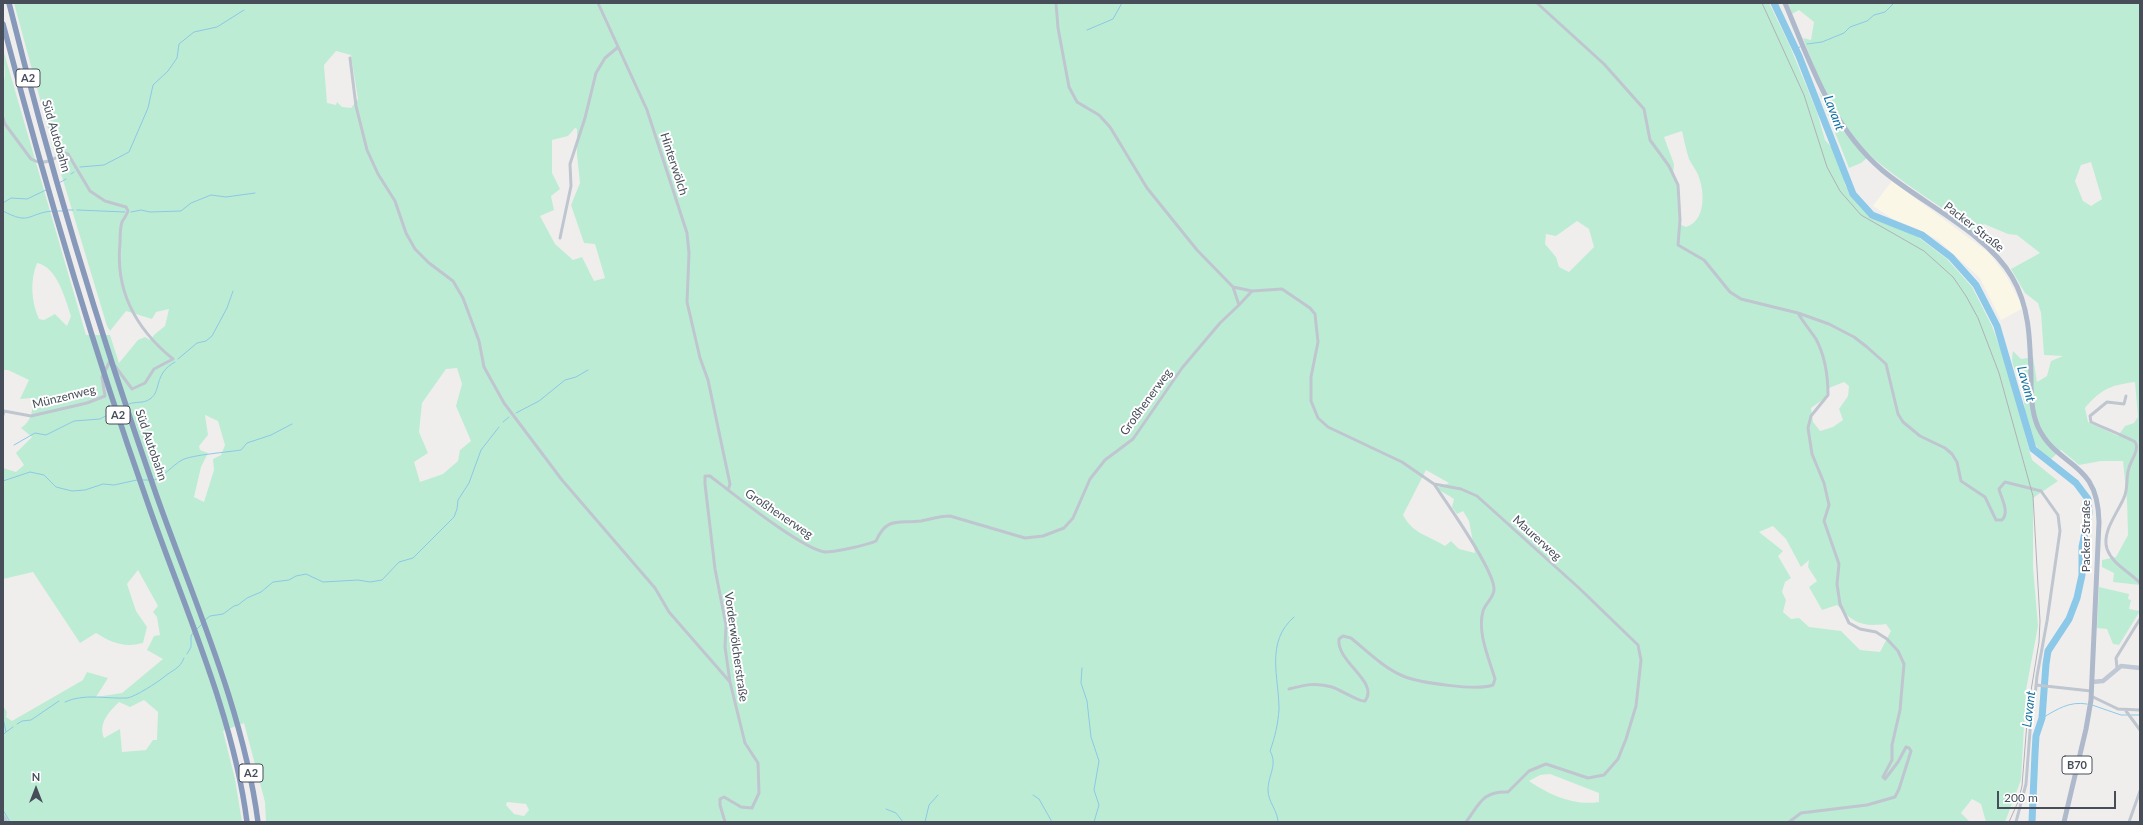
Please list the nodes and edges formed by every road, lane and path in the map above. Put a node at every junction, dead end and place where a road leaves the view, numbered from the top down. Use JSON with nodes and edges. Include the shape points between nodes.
{"nodes":[{"id":1,"x":9,"y":3,"type":"edge"},
{"id":2,"x":598,"y":3,"type":"edge"},
{"id":3,"x":1056,"y":3,"type":"edge"},
{"id":4,"x":1537,"y":3,"type":"edge"},
{"id":5,"x":1785,"y":3,"type":"edge"},
{"id":6,"x":3,"y":24,"type":"edge"},
{"id":7,"x":617,"y":48,"type":"junction"},
{"id":8,"x":350,"y":58,"type":"dead end"},
{"id":9,"x":3,"y":118,"type":"edge"},
{"id":10,"x":560,"y":238,"type":"dead end"},
{"id":11,"x":1233,"y":287,"type":"junction"},
{"id":12,"x":1252,"y":291,"type":"junction"},
{"id":13,"x":1239,"y":305,"type":"junction"},
{"id":14,"x":1798,"y":313,"type":"junction"},
{"id":15,"x":2126,"y":396,"type":"dead end"},
{"id":16,"x":3,"y":415,"type":"edge"},
{"id":17,"x":1434,"y":484,"type":"junction"},
{"id":18,"x":728,"y":490,"type":"junction"},
{"id":19,"x":2140,"y":583,"type":"edge"},
{"id":20,"x":2140,"y":619,"type":"edge"},
{"id":21,"x":2117,"y":668,"type":"junction"},
{"id":22,"x":2140,"y":668,"type":"edge"},
{"id":23,"x":730,"y":682,"type":"junction"},
{"id":24,"x":2092,"y":682,"type":"junction"},
{"id":25,"x":2037,"y":685,"type":"junction"},
{"id":26,"x":1289,"y":689,"type":"dead end"},
{"id":27,"x":2091,"y":695,"type":"junction"},
{"id":28,"x":2140,"y":710,"type":"edge"},
{"id":29,"x":2127,"y":712,"type":"junction"},
{"id":30,"x":2140,"y":730,"type":"edge"},
{"id":31,"x":2140,"y":791,"type":"edge"},
{"id":32,"x":3,"y":818,"type":"edge"},
{"id":33,"x":6,"y":822,"type":"edge"},
{"id":34,"x":247,"y":822,"type":"edge"},
{"id":35,"x":258,"y":822,"type":"edge"},
{"id":36,"x":725,"y":822,"type":"edge"},
{"id":37,"x":1466,"y":822,"type":"edge"},
{"id":38,"x":1789,"y":822,"type":"edge"},
{"id":39,"x":2016,"y":822,"type":"edge"},
{"id":40,"x":2064,"y":822,"type":"edge"},
{"id":41,"x":2128,"y":822,"type":"edge"}],
"edges":[{"from":1,"to":35,"type":"highway","name":"Süd Autobahn","number":"A2","via":[[49,152],[105,338],[156,494],[238,726],[251,773]]},
{"from":2,"to":7,"type":"street","name":"Hinterwölch"},
{"from":3,"to":11,"type":"street","via":[[1069,87],[1077,102],[1099,115],[1110,127],[1146,188],[1197,250]]},
{"from":4,"to":14,"type":"street","via":[[1604,64],[1644,109],[1650,140],[1669,166],[1678,185],[1678,245],[1704,260],[1730,292],[1741,299]]},
{"from":5,"to":24,"type":"main road","name":"Packer Straße","number":"B70","via":[[1824,95],[1844,128],[1891,177],[1990,250],[2005,266],[2018,288],[2028,323],[2031,396],[2036,422],[2049,444],[2085,476],[2093,488],[2098,504]]},
{"from":6,"to":34,"type":"highway","name":"Süd Autobahn","number":"A2","via":[[38,156],[91,333],[228,729],[240,776]]},
{"from":7,"to":10,"type":"street","via":[[605,58],[596,73],[570,164],[571,186]]},
{"from":7,"to":18,"type":"street","name":"Hinterwölch","via":[[647,110],[687,233],[687,302],[700,358],[708,380],[730,484]]},
{"from":8,"to":23,"type":"street","via":[[356,106],[367,150],[395,201],[406,233],[415,249],[453,281],[463,298],[479,341],[484,367],[504,403],[562,480],[655,588],[670,612]]},
{"from":9,"to":16,"type":"street","name":"Münzenweg","via":[[31,159],[46,162],[64,153],[68,154],[90,191],[105,201],[126,206],[128,212],[122,222],[118,267],[127,303],[138,322],[173,359],[154,369],[145,383],[132,388],[110,360],[102,377],[105,396],[87,403],[31,416],[10,411],[4,411]]},
{"from":11,"to":12,"type":"street","name":"Maurerweg"},
{"from":11,"to":13,"type":"street"},
{"from":12,"to":13,"type":"street","name":"Großhenerweg"},
{"from":12,"to":17,"type":"street","name":"Maurerweg","via":[[1282,289],[1315,314],[1318,342],[1311,377],[1311,401],[1318,418],[1328,427],[1402,462]]},
{"from":13,"to":18,"type":"street","name":"Großhenerweg","via":[[1220,323],[1182,368],[1133,439],[1105,460],[1095,472],[1073,518],[1064,528],[1043,536],[1025,538],[950,516],[941,516],[920,521],[892,522],[881,529],[876,541],[869,545],[825,552],[806,545]]},
{"from":14,"to":25,"type":"street","via":[[1829,324],[1854,337],[1886,364],[1898,414],[1903,422],[1920,436],[1952,454],[1957,462],[1961,481],[1985,497],[1996,520],[2002,520],[2006,512],[1999,489],[2005,482],[2041,491],[2058,515],[2060,531]]},
{"from":14,"to":38,"type":"street","via":[[1816,338],[1824,357],[1828,381],[1828,396],[1811,416],[1808,428],[1812,454],[1824,483],[1829,505],[1824,521],[1839,564],[1837,584],[1840,604],[1849,623],[1860,629],[1876,632],[1887,639],[1898,651],[1904,664],[1892,760],[1883,777],[1885,779],[1898,762],[1903,750],[1909,748],[1911,751],[1895,797],[1867,805],[1801,813]]},
{"from":15,"to":19,"type":"street","via":[[2124,404],[2107,402],[2090,416],[2091,422],[2136,443],[2137,447],[2128,468],[2127,489],[2107,536],[2106,545],[2116,564]]},
{"from":17,"to":26,"type":"street","via":[[1465,530],[1493,580],[1494,591],[1483,610],[1481,621],[1495,679],[1493,685],[1485,688],[1455,686],[1404,676],[1392,670],[1351,638],[1343,636],[1339,638],[1339,645],[1351,668],[1368,687],[1369,695],[1365,702],[1347,692],[1322,684]]},
{"from":17,"to":37,"type":"street","name":"Maurerweg","via":[[1461,489],[1477,496],[1638,645],[1641,660],[1636,706],[1626,739],[1618,758],[1604,775],[1588,778],[1546,764],[1529,771],[1508,792],[1486,795]]},
{"from":18,"to":23,"type":"street","name":"Vorderwölcherstraße","via":[[710,476],[704,478],[715,569],[726,625],[725,647]]},
{"from":20,"to":21,"type":"street","via":[[2122,644],[2116,658]]},
{"from":21,"to":22,"type":"main road","via":[[2125,665]]},
{"from":21,"to":24,"type":"main road","via":[[2103,681]]},
{"from":23,"to":36,"type":"street","name":"Vorderwölcherstraße","via":[[745,743],[758,760],[760,788],[757,801],[750,808],[741,807],[726,798],[720,799]]},
{"from":24,"to":27,"type":"main road","number":"B70"},
{"from":25,"to":27,"type":"street"},
{"from":25,"to":39,"type":"street","via":[[2030,725],[2026,784]]},
{"from":27,"to":29,"type":"street","via":[[2107,705]]},
{"from":27,"to":40,"type":"main road","number":"B70"},
{"from":28,"to":29,"type":"street"},
{"from":29,"to":30,"type":"street"},
{"from":31,"to":41,"type":"street"},
{"from":32,"to":33,"type":"main road"}]}
